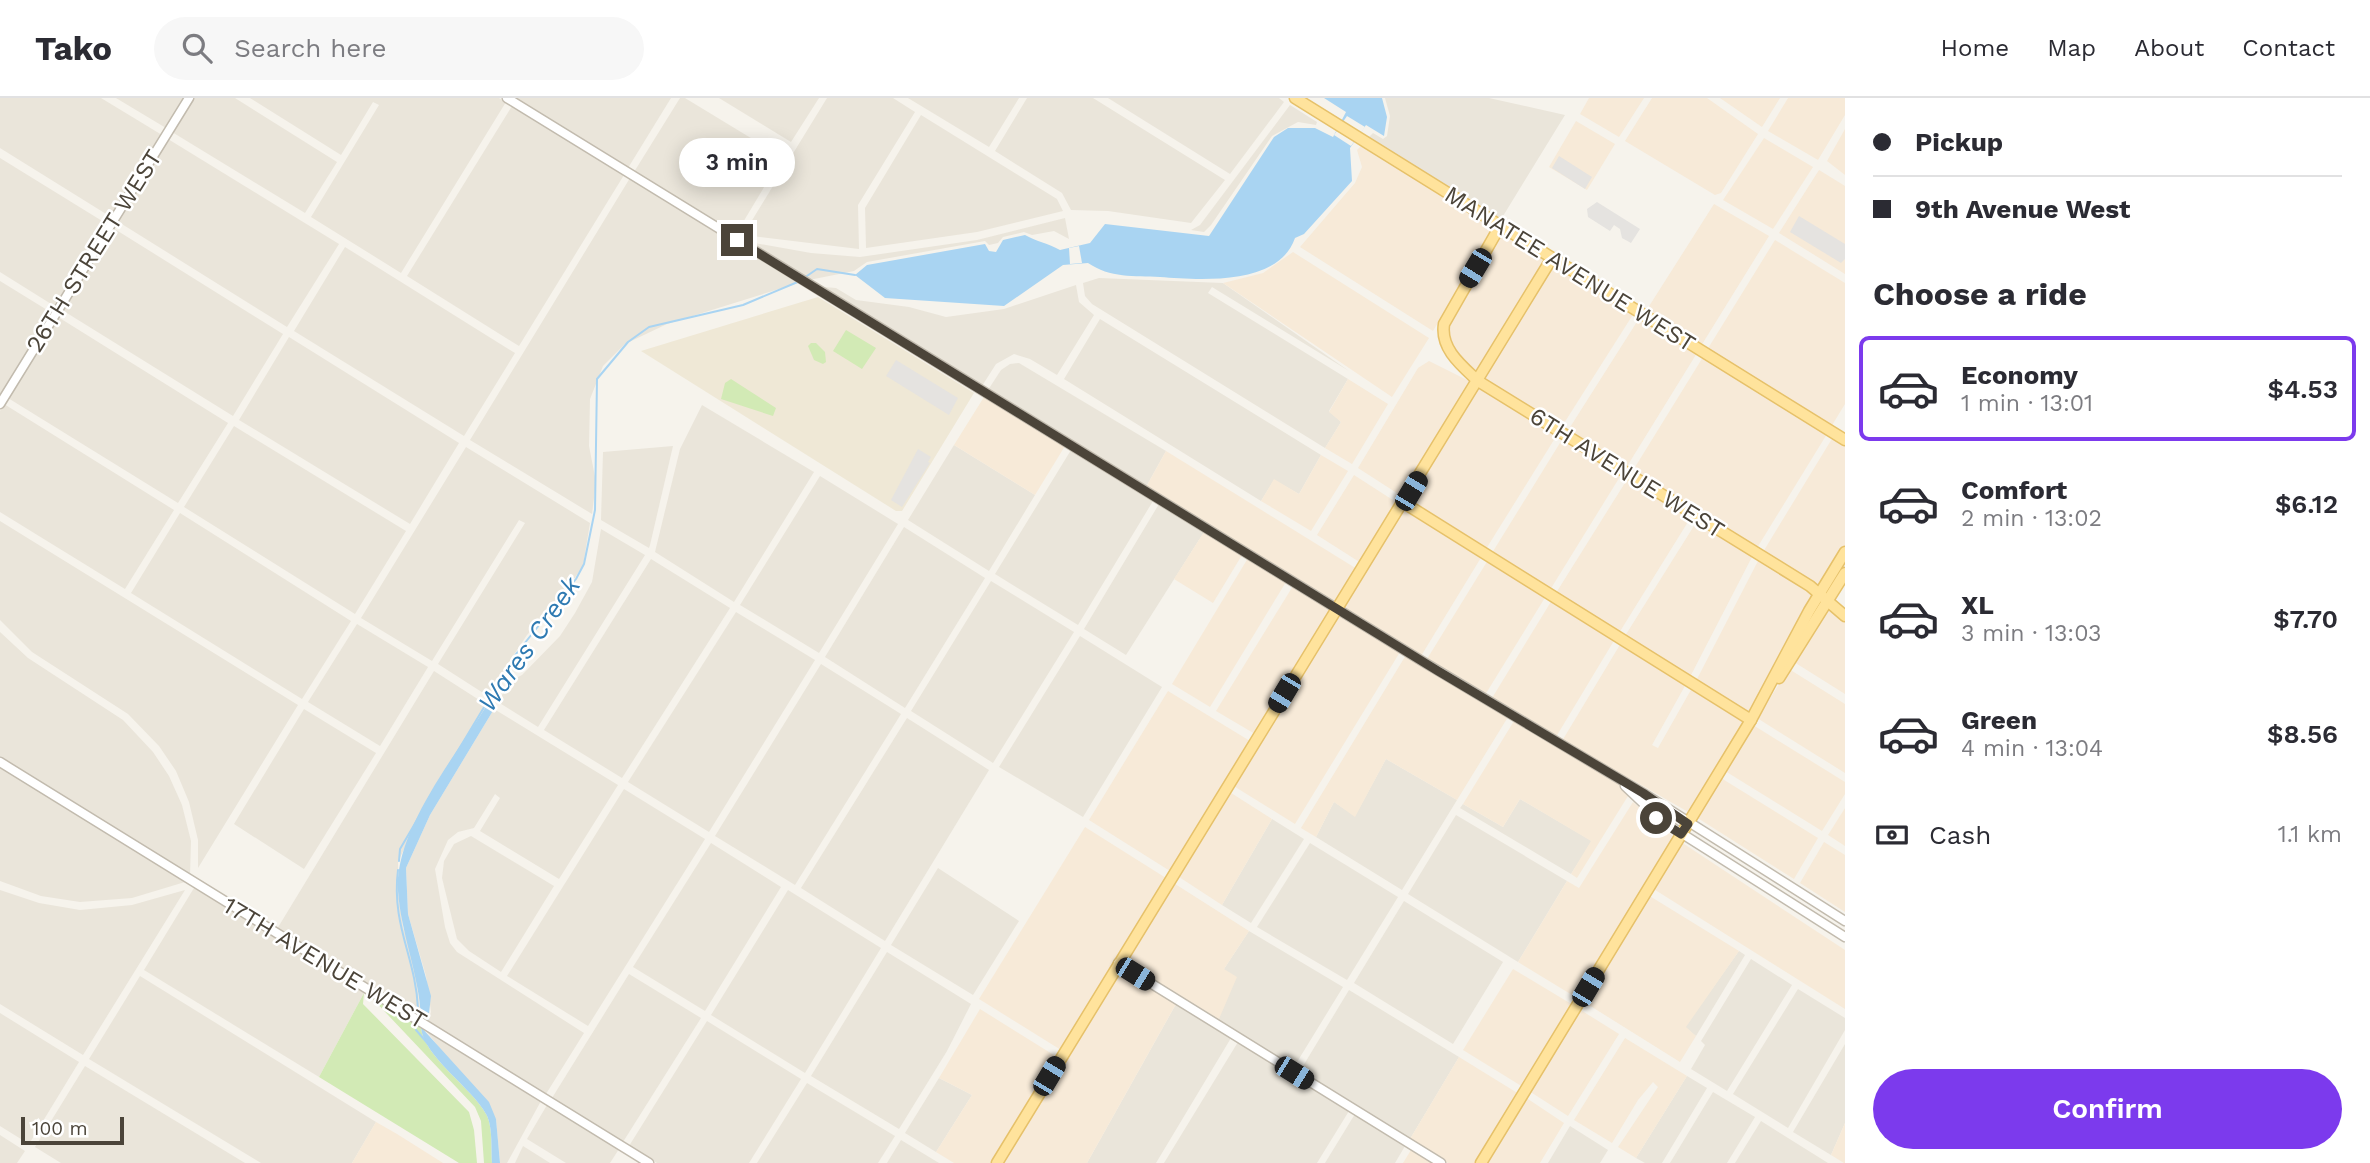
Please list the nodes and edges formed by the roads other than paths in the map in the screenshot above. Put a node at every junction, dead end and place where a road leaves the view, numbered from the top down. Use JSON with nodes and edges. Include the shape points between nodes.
{"nodes":[{"id":1,"x":189,"y":98,"type":"edge"},
{"id":2,"x":507,"y":98,"type":"edge"},
{"id":3,"x":1295,"y":98,"type":"edge"},
{"id":4,"x":1500,"y":226,"type":"junction"},
{"id":5,"x":1552,"y":258,"type":"junction"},
{"id":6,"x":1478,"y":381,"type":"junction"},
{"id":7,"x":0,"y":404,"type":"edge"},
{"id":8,"x":1845,"y":440,"type":"edge"},
{"id":9,"x":1404,"y":503,"type":"junction"},
{"id":10,"x":1845,"y":552,"type":"edge"},
{"id":11,"x":1845,"y":573,"type":"edge"},
{"id":12,"x":1823,"y":598,"type":"junction"},
{"id":13,"x":1336,"y":608,"type":"junction"},
{"id":14,"x":1845,"y":615,"type":"edge"},
{"id":15,"x":1751,"y":720,"type":"junction"},
{"id":16,"x":0,"y":762,"type":"edge"},
{"id":17,"x":1623,"y":783,"type":"junction"},
{"id":18,"x":1688,"y":824,"type":"junction"},
{"id":19,"x":1681,"y":834,"type":"junction"},
{"id":20,"x":1845,"y":921,"type":"edge"},
{"id":21,"x":1845,"y":937,"type":"edge"},
{"id":22,"x":1118,"y":963,"type":"junction"},
{"id":23,"x":649,"y":1163,"type":"edge"},
{"id":24,"x":997,"y":1163,"type":"edge"},
{"id":25,"x":1441,"y":1163,"type":"edge"},
{"id":26,"x":1481,"y":1163,"type":"edge"}],
"edges":[{"from":1,"to":7,"type":"street","name":"26TH STREET WEST"},
{"from":2,"to":13,"type":"street"},
{"from":3,"to":4,"type":"main road","name":"MANATEE AVENUE WEST"},
{"from":4,"to":5,"type":"main road","name":"MANATEE AVENUE WEST"},
{"from":4,"to":6,"type":"main road","name":"6TH AVENUE WEST","via":[[1443,326],[1451,354]]},
{"from":5,"to":6,"type":"main road"},
{"from":5,"to":8,"type":"main road","name":"MANATEE AVENUE WEST"},
{"from":6,"to":9,"type":"main road"},
{"from":6,"to":12,"type":"main road","name":"6TH AVENUE WEST"},
{"from":9,"to":13,"type":"main road"},
{"from":9,"to":15,"type":"main road"},
{"from":10,"to":12,"type":"main road"},
{"from":11,"to":12,"type":"main road"},
{"from":12,"to":14,"type":"main road","name":"6TH AVENUE WEST"},
{"from":12,"to":15,"type":"main road"},
{"from":13,"to":17,"type":"street"},
{"from":13,"to":22,"type":"main road"},
{"from":15,"to":18,"type":"main road"},
{"from":16,"to":23,"type":"street","name":"17TH AVENUE WEST"},
{"from":17,"to":18,"type":"street"},
{"from":17,"to":19,"type":"street","via":[[1651,813]]},
{"from":18,"to":19,"type":"main road"},
{"from":18,"to":20,"type":"street"},
{"from":19,"to":21,"type":"street"},
{"from":19,"to":26,"type":"main road"},
{"from":22,"to":24,"type":"main road"},
{"from":22,"to":25,"type":"street"}]}
